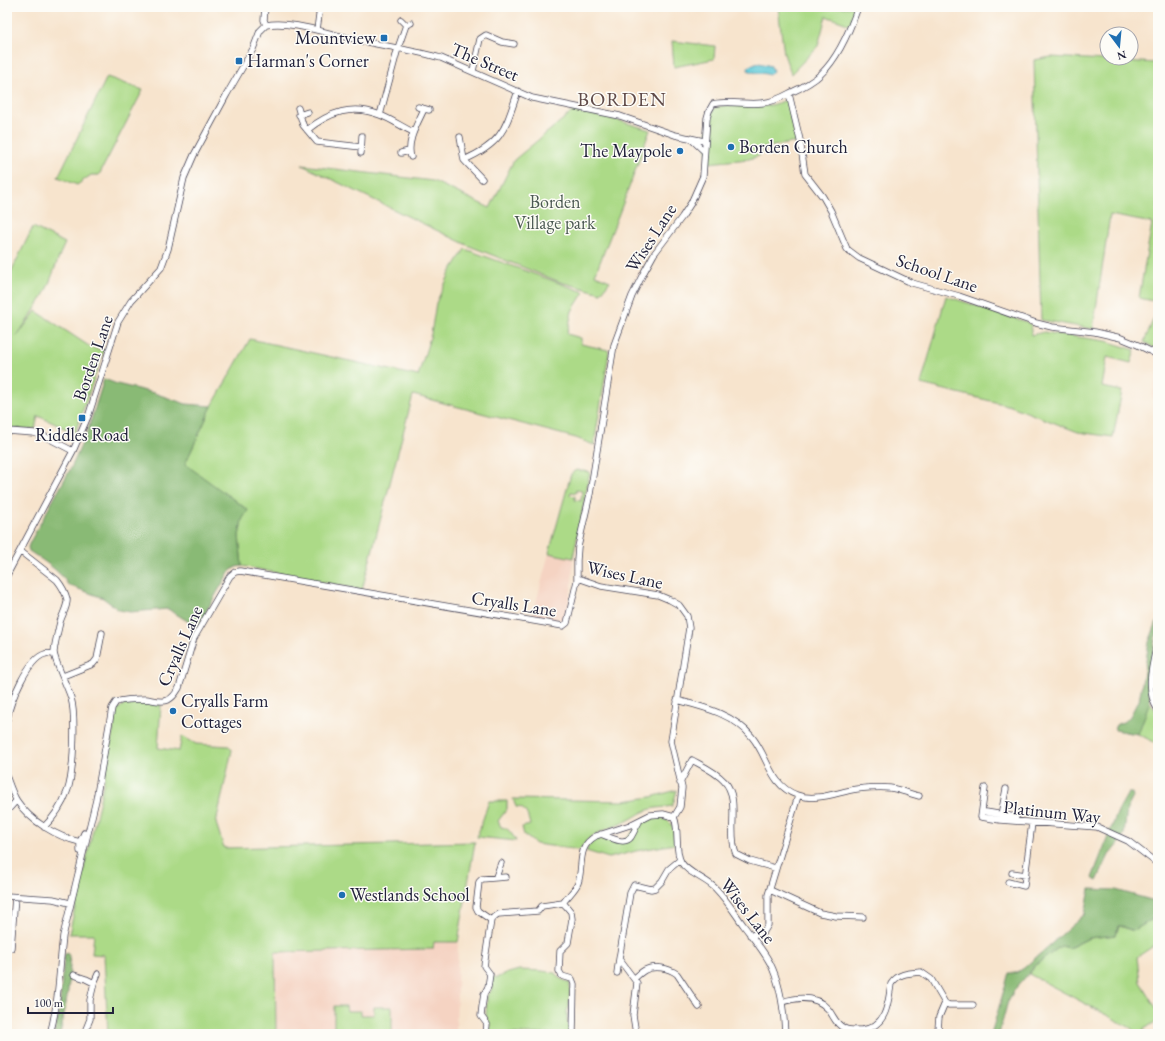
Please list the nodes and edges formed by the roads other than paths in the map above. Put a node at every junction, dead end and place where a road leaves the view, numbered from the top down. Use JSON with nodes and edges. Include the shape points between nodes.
{"nodes":[{"id":1,"x":265,"y":7,"type":"edge"},
{"id":2,"x":320,"y":7,"type":"edge"},
{"id":3,"x":858,"y":7,"type":"edge"},
{"id":4,"x":401,"y":20,"type":"dead end"},
{"id":5,"x":266,"y":25,"type":"junction"},
{"id":6,"x":316,"y":30,"type":"junction"},
{"id":7,"x":514,"y":44,"type":"dead end"},
{"id":8,"x":398,"y":48,"type":"junction"},
{"id":9,"x":473,"y":71,"type":"junction"},
{"id":10,"x":518,"y":91,"type":"junction"},
{"id":11,"x":789,"y":94,"type":"junction"},
{"id":12,"x":418,"y":107,"type":"dead end"},
{"id":13,"x":298,"y":108,"type":"dead end"},
{"id":14,"x":308,"y":112,"type":"dead end"},
{"id":15,"x":299,"y":115,"type":"junction"},
{"id":16,"x":380,"y":115,"type":"junction"},
{"id":17,"x":307,"y":130,"type":"junction"},
{"id":18,"x":413,"y":132,"type":"junction"},
{"id":19,"x":362,"y":136,"type":"dead end"},
{"id":20,"x":460,"y":137,"type":"dead end"},
{"id":21,"x":690,"y":137,"type":"junction"},
{"id":22,"x":704,"y":141,"type":"junction"},
{"id":23,"x":704,"y":150,"type":"junction"},
{"id":24,"x":401,"y":153,"type":"dead end"},
{"id":25,"x":464,"y":160,"type":"junction"},
{"id":26,"x":482,"y":179,"type":"dead end"},
{"id":27,"x":1158,"y":355,"type":"edge"},
{"id":28,"x":7,"y":431,"type":"edge"},
{"id":29,"x":73,"y":451,"type":"junction"},
{"id":30,"x":20,"y":552,"type":"junction"},
{"id":31,"x":7,"y":575,"type":"edge"},
{"id":32,"x":577,"y":581,"type":"junction"},
{"id":33,"x":102,"y":633,"type":"dead end"},
{"id":34,"x":1158,"y":640,"type":"edge"},
{"id":35,"x":54,"y":654,"type":"junction"},
{"id":36,"x":63,"y":676,"type":"junction"},
{"id":37,"x":677,"y":700,"type":"junction"},
{"id":38,"x":1158,"y":710,"type":"edge"},
{"id":39,"x":7,"y":719,"type":"edge"},
{"id":40,"x":7,"y":778,"type":"edge"},
{"id":41,"x":680,"y":783,"type":"junction"},
{"id":42,"x":985,"y":788,"type":"dead end"},
{"id":43,"x":1006,"y":789,"type":"dead end"},
{"id":44,"x":798,"y":796,"type":"junction"},
{"id":45,"x":919,"y":796,"type":"dead end"},
{"id":46,"x":16,"y":801,"type":"junction"},
{"id":47,"x":7,"y":811,"type":"edge"},
{"id":48,"x":986,"y":812,"type":"dead end"},
{"id":49,"x":674,"y":817,"type":"junction"},
{"id":50,"x":1016,"y":817,"type":"dead end"},
{"id":51,"x":1001,"y":818,"type":"junction"},
{"id":52,"x":641,"y":820,"type":"junction"},
{"id":53,"x":1032,"y":823,"type":"junction"},
{"id":54,"x":44,"y":828,"type":"junction"},
{"id":55,"x":84,"y":833,"type":"dead end"},
{"id":56,"x":601,"y":834,"type":"junction"},
{"id":57,"x":80,"y":842,"type":"junction"},
{"id":58,"x":80,"y":851,"type":"dead end"},
{"id":59,"x":680,"y":860,"type":"junction"},
{"id":60,"x":501,"y":862,"type":"dead end"},
{"id":61,"x":1158,"y":864,"type":"edge"},
{"id":62,"x":775,"y":868,"type":"junction"},
{"id":63,"x":1012,"y":873,"type":"dead end"},
{"id":64,"x":1026,"y":875,"type":"junction"},
{"id":65,"x":496,"y":877,"type":"junction"},
{"id":66,"x":506,"y":877,"type":"dead end"},
{"id":67,"x":1008,"y":882,"type":"dead end"},
{"id":68,"x":770,"y":890,"type":"junction"},
{"id":69,"x":7,"y":896,"type":"edge"},
{"id":70,"x":15,"y":897,"type":"junction"},
{"id":71,"x":563,"y":903,"type":"junction"},
{"id":72,"x":70,"y":904,"type":"junction"},
{"id":73,"x":863,"y":917,"type":"dead end"},
{"id":74,"x":491,"y":920,"type":"junction"},
{"id":75,"x":750,"y":935,"type":"junction"},
{"id":76,"x":11,"y":948,"type":"dead end"},
{"id":77,"x":619,"y":959,"type":"junction"},
{"id":78,"x":617,"y":973,"type":"dead end"},
{"id":79,"x":98,"y":974,"type":"dead end"},
{"id":80,"x":74,"y":975,"type":"dead end"},
{"id":81,"x":634,"y":979,"type":"junction"},
{"id":82,"x":94,"y":983,"type":"junction"},
{"id":83,"x":782,"y":1002,"type":"junction"},
{"id":84,"x":944,"y":1003,"type":"junction"},
{"id":85,"x":973,"y":1005,"type":"dead end"},
{"id":86,"x":699,"y":1007,"type":"dead end"},
{"id":87,"x":938,"y":1029,"type":"dead end"},
{"id":88,"x":50,"y":1034,"type":"edge"},
{"id":89,"x":84,"y":1034,"type":"edge"},
{"id":90,"x":486,"y":1034,"type":"edge"},
{"id":91,"x":573,"y":1034,"type":"edge"},
{"id":92,"x":636,"y":1034,"type":"edge"},
{"id":93,"x":785,"y":1034,"type":"edge"}],
"edges":[{"from":1,"to":5,"type":"street"},
{"from":2,"to":6,"type":"street"},
{"from":3,"to":11,"type":"street","via":[[833,60],[821,74]]},
{"from":4,"to":8,"type":"street","via":[[409,24]]},
{"from":5,"to":6,"type":"street","name":"The Street","via":[[281,24]]},
{"from":5,"to":29,"type":"street","name":"Borden Lane","via":[[260,31],[253,49],[194,155],[184,178],[162,268],[130,301],[118,322],[89,414]]},
{"from":6,"to":8,"type":"street","name":"The Street"},
{"from":7,"to":9,"type":"street","via":[[486,35],[480,39]]},
{"from":8,"to":9,"type":"street","name":"The Street","via":[[441,58]]},
{"from":8,"to":16,"type":"street"},
{"from":9,"to":10,"type":"street","name":"The Street"},
{"from":10,"to":21,"type":"street","name":"The Street","via":[[532,98],[620,116],[675,135]]},
{"from":10,"to":25,"type":"street","via":[[506,126],[499,136],[478,154]]},
{"from":11,"to":22,"type":"street","name":"Wises Lane","via":[[759,104],[713,104],[707,118]]},
{"from":11,"to":27,"type":"street","name":"School Lane","via":[[805,174],[831,211],[847,249],[859,258],[912,283],[959,296],[1036,323],[1121,338]]},
{"from":12,"to":18,"type":"street","via":[[427,110]]},
{"from":13,"to":15,"type":"street"},
{"from":14,"to":15,"type":"street"},
{"from":15,"to":17,"type":"street"},
{"from":16,"to":17,"type":"street","via":[[358,110],[333,113]]},
{"from":16,"to":18,"type":"street"},
{"from":17,"to":19,"type":"street","via":[[317,142],[361,150]]},
{"from":18,"to":24,"type":"street","via":[[410,154]]},
{"from":20,"to":25,"type":"street"},
{"from":21,"to":22,"type":"street","name":"The Street"},
{"from":21,"to":23,"type":"street"},
{"from":22,"to":23,"type":"street","name":"Wises Lane"},
{"from":23,"to":32,"type":"street","name":"Wises Lane","via":[[703,176],[691,203],[644,272],[614,345],[590,494],[578,547]]},
{"from":25,"to":26,"type":"street"},
{"from":28,"to":29,"type":"street","via":[[44,436]]},
{"from":29,"to":30,"type":"street","name":"Borden Lane"},
{"from":30,"to":31,"type":"street","name":"Borden Lane"},
{"from":30,"to":35,"type":"street","via":[[57,580],[65,594],[67,604],[60,622]]},
{"from":32,"to":37,"type":"street","name":"Wises Lane","via":[[581,579],[615,589],[658,595],[679,605],[687,616],[689,628]]},
{"from":32,"to":72,"type":"street","name":"Cryalls Lane","via":[[567,622],[563,626],[235,572],[230,576],[194,638],[175,695],[164,701],[123,700],[113,706],[96,800]]},
{"from":33,"to":36,"type":"street","via":[[98,659],[93,664]]},
{"from":34,"to":38,"type":"street","via":[[1150,672],[1150,687],[1152,701]]},
{"from":35,"to":36,"type":"street"},
{"from":35,"to":39,"type":"street","via":[[44,654],[32,663],[13,698]]},
{"from":36,"to":54,"type":"street","via":[[74,714],[70,779],[64,800]]},
{"from":37,"to":41,"type":"street","name":"Wises Lane","via":[[671,742]]},
{"from":37,"to":44,"type":"street","via":[[734,720],[760,748],[776,781]]},
{"from":40,"to":46,"type":"street"},
{"from":41,"to":49,"type":"street","name":"Wises Lane","via":[[680,807]]},
{"from":41,"to":62,"type":"street","via":[[692,760],[720,777],[731,794],[733,844],[736,854]]},
{"from":42,"to":51,"type":"street","name":"Platinum Way","via":[[981,817]]},
{"from":43,"to":51,"type":"street"},
{"from":44,"to":45,"type":"street","via":[[808,798],[857,789],[891,788]]},
{"from":44,"to":62,"type":"street"},
{"from":46,"to":47,"type":"street"},
{"from":46,"to":54,"type":"street"},
{"from":48,"to":51,"type":"street"},
{"from":49,"to":52,"type":"street","via":[[658,814]]},
{"from":49,"to":59,"type":"street","via":[[677,824]]},
{"from":50,"to":51,"type":"street"},
{"from":51,"to":53,"type":"street","name":"Platinum Way"},
{"from":52,"to":56,"type":"street"},
{"from":52,"to":56,"type":"street","via":[[628,840],[620,841]]},
{"from":53,"to":61,"type":"street","name":"Platinum Way","via":[[1097,827],[1128,840]]},
{"from":53,"to":64,"type":"street"},
{"from":54,"to":57,"type":"street"},
{"from":55,"to":57,"type":"street"},
{"from":56,"to":71,"type":"street","via":[[591,838],[584,846],[578,882]]},
{"from":57,"to":58,"type":"street"},
{"from":59,"to":75,"type":"street","name":"Wises Lane","via":[[716,890]]},
{"from":59,"to":77,"type":"street","via":[[669,869],[656,888],[634,885]]},
{"from":60,"to":65,"type":"street"},
{"from":62,"to":68,"type":"street"},
{"from":63,"to":64,"type":"street"},
{"from":64,"to":67,"type":"street","via":[[1024,886]]},
{"from":65,"to":66,"type":"street"},
{"from":65,"to":74,"type":"street","via":[[482,879],[476,902],[478,911]]},
{"from":68,"to":73,"type":"street","via":[[820,913]]},
{"from":68,"to":75,"type":"street","via":[[768,926],[763,933]]},
{"from":69,"to":70,"type":"street"},
{"from":70,"to":72,"type":"street","via":[[42,898]]},
{"from":70,"to":76,"type":"street"},
{"from":71,"to":74,"type":"street","via":[[542,906],[538,911],[498,914]]},
{"from":71,"to":91,"type":"street","via":[[572,919],[568,943],[560,951],[559,971],[562,976],[572,979],[574,984]]},
{"from":72,"to":88,"type":"street","name":"Cryalls Lane"},
{"from":74,"to":90,"type":"street","via":[[484,966],[490,974],[483,997],[481,1016],[487,1024]]},
{"from":75,"to":83,"type":"street","name":"Wises Lane","via":[[770,963]]},
{"from":77,"to":78,"type":"street"},
{"from":77,"to":81,"type":"street"},
{"from":79,"to":82,"type":"street"},
{"from":80,"to":82,"type":"street"},
{"from":81,"to":86,"type":"street","via":[[645,970],[672,970]]},
{"from":81,"to":92,"type":"street","via":[[636,983],[633,1015]]},
{"from":82,"to":89,"type":"street","via":[[90,1000],[90,1019]]},
{"from":83,"to":84,"type":"street","via":[[798,998],[810,999],[828,1009],[844,1029],[864,1029],[876,1024],[885,1012],[893,980],[897,976],[921,972],[931,979]]},
{"from":83,"to":93,"type":"street","name":"Wises Lane"},
{"from":84,"to":85,"type":"street"},
{"from":84,"to":87,"type":"street"}]}
